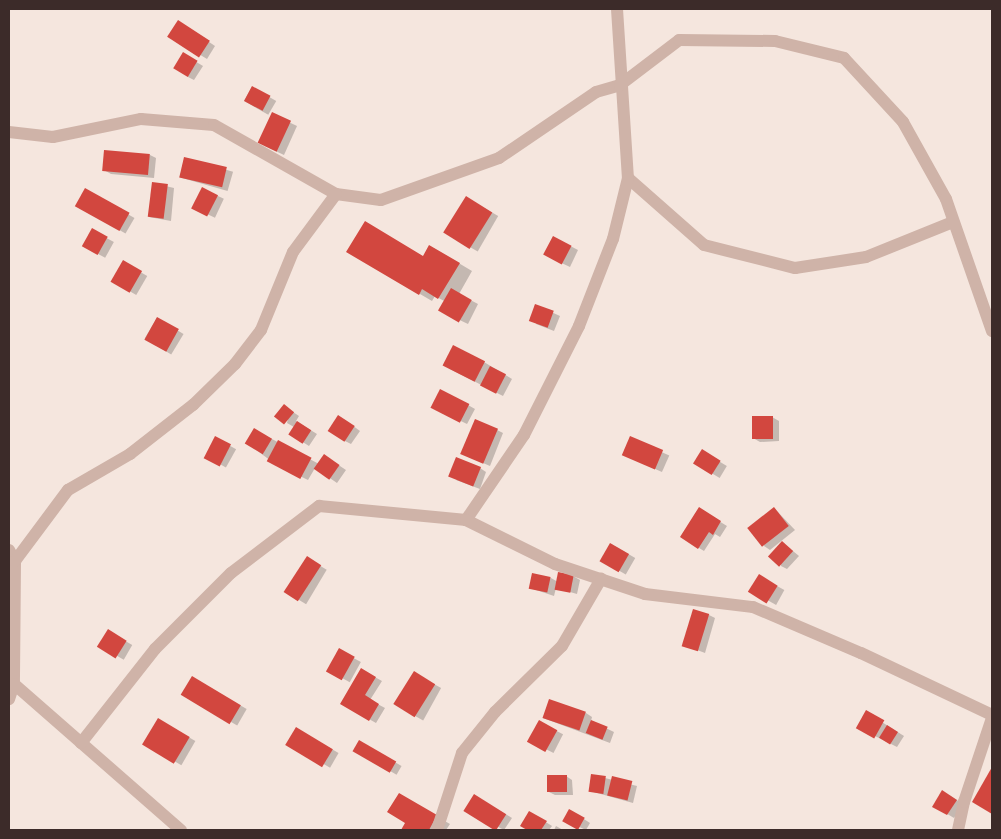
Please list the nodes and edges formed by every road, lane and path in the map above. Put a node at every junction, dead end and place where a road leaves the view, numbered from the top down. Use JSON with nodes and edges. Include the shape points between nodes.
{"nodes":[{"id":1,"x":617,"y":9,"type":"edge"},
{"id":2,"x":620,"y":86,"type":"junction"},
{"id":3,"x":9,"y":132,"type":"edge"},
{"id":4,"x":628,"y":178,"type":"junction"},
{"id":5,"x":336,"y":194,"type":"junction"},
{"id":6,"x":953,"y":222,"type":"junction"},
{"id":7,"x":992,"y":331,"type":"edge"},
{"id":8,"x":466,"y":520,"type":"junction"},
{"id":9,"x":12,"y":556,"type":"edge"},
{"id":10,"x":601,"y":579,"type":"junction"},
{"id":11,"x":14,"y":684,"type":"junction"},
{"id":12,"x":9,"y":698,"type":"edge"},
{"id":13,"x":992,"y":717,"type":"edge"},
{"id":14,"x":81,"y":742,"type":"junction"},
{"id":15,"x":181,"y":830,"type":"edge"},
{"id":16,"x":437,"y":830,"type":"edge"},
{"id":17,"x":958,"y":830,"type":"edge"}],
"edges":[{"from":1,"to":2,"type":"street"},
{"from":2,"to":4,"type":"street"},
{"from":2,"to":5,"type":"street","via":[[596,92],[499,158],[381,200]]},
{"from":2,"to":6,"type":"street","via":[[679,40],[775,41],[844,58],[903,122],[946,198]]},
{"from":3,"to":5,"type":"street","via":[[53,137],[141,119],[214,125]]},
{"from":4,"to":6,"type":"street","via":[[704,245],[796,268],[866,257]]},
{"from":4,"to":8,"type":"street","via":[[613,239],[578,326],[524,435]]},
{"from":5,"to":9,"type":"street","via":[[293,252],[261,330],[235,364],[193,405],[130,454],[68,490]]},
{"from":6,"to":7,"type":"street"},
{"from":8,"to":10,"type":"street","via":[[555,564]]},
{"from":8,"to":14,"type":"street","via":[[319,506],[224,580],[155,649]]},
{"from":9,"to":11,"type":"street"},
{"from":10,"to":13,"type":"street","via":[[645,594],[753,607],[861,652]]},
{"from":10,"to":16,"type":"street","via":[[562,646],[495,712],[462,753]]},
{"from":11,"to":12,"type":"street"},
{"from":11,"to":14,"type":"street"},
{"from":13,"to":17,"type":"street"},
{"from":14,"to":15,"type":"street"}]}
